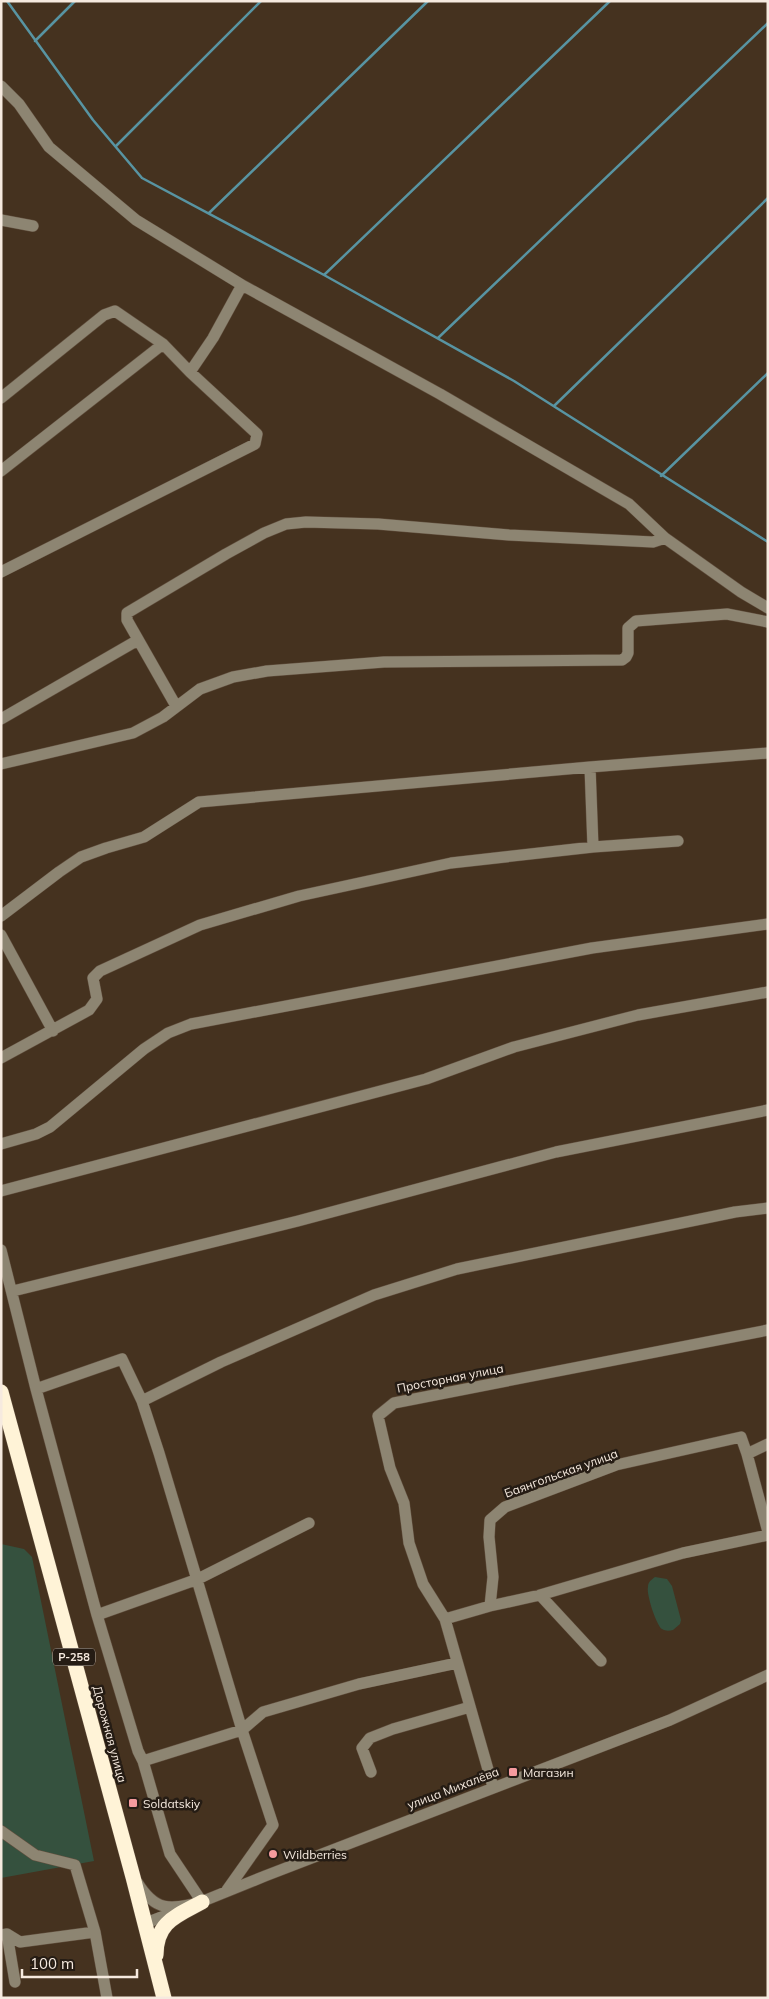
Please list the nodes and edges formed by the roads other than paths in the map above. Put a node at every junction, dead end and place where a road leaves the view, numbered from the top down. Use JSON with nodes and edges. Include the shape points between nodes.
{"nodes":[{"id":1,"x":1,"y":86,"type":"edge"},
{"id":2,"x":1,"y":220,"type":"edge"},
{"id":3,"x":33,"y":226,"type":"dead end"},
{"id":4,"x":242,"y":285,"type":"junction"},
{"id":5,"x":163,"y":344,"type":"junction"},
{"id":6,"x":190,"y":372,"type":"junction"},
{"id":7,"x":1,"y":398,"type":"edge"},
{"id":8,"x":1,"y":471,"type":"edge"},
{"id":9,"x":665,"y":538,"type":"junction"},
{"id":10,"x":1,"y":572,"type":"edge"},
{"id":11,"x":768,"y":608,"type":"edge"},
{"id":12,"x":768,"y":622,"type":"edge"},
{"id":13,"x":138,"y":640,"type":"junction"},
{"id":14,"x":176,"y":706,"type":"junction"},
{"id":15,"x":1,"y":718,"type":"edge"},
{"id":16,"x":768,"y":753,"type":"edge"},
{"id":17,"x":1,"y":764,"type":"edge"},
{"id":18,"x":590,"y":767,"type":"junction"},
{"id":19,"x":678,"y":842,"type":"dead end"},
{"id":20,"x":593,"y":847,"type":"junction"},
{"id":21,"x":1,"y":916,"type":"edge"},
{"id":22,"x":768,"y":924,"type":"edge"},
{"id":23,"x":1,"y":935,"type":"edge"},
{"id":24,"x":768,"y":992,"type":"edge"},
{"id":25,"x":53,"y":1031,"type":"junction"},
{"id":26,"x":1,"y":1058,"type":"edge"},
{"id":27,"x":768,"y":1110,"type":"edge"},
{"id":28,"x":1,"y":1144,"type":"edge"},
{"id":29,"x":1,"y":1191,"type":"edge"},
{"id":30,"x":768,"y":1208,"type":"edge"},
{"id":31,"x":1,"y":1250,"type":"edge"},
{"id":32,"x":13,"y":1290,"type":"junction"},
{"id":33,"x":768,"y":1330,"type":"edge"},
{"id":34,"x":36,"y":1390,"type":"junction"},
{"id":35,"x":1,"y":1392,"type":"edge"},
{"id":36,"x":142,"y":1401,"type":"junction"},
{"id":37,"x":768,"y":1444,"type":"edge"},
{"id":38,"x":747,"y":1454,"type":"junction"},
{"id":39,"x":309,"y":1523,"type":"dead end"},
{"id":40,"x":768,"y":1534,"type":"edge"},
{"id":41,"x":198,"y":1579,"type":"junction"},
{"id":42,"x":540,"y":1595,"type":"junction"},
{"id":43,"x":490,"y":1606,"type":"junction"},
{"id":44,"x":97,"y":1615,"type":"junction"},
{"id":45,"x":445,"y":1619,"type":"junction"},
{"id":46,"x":601,"y":1661,"type":"dead end"},
{"id":47,"x":457,"y":1663,"type":"junction"},
{"id":48,"x":768,"y":1675,"type":"edge"},
{"id":49,"x":470,"y":1707,"type":"junction"},
{"id":50,"x":242,"y":1730,"type":"junction"},
{"id":51,"x":143,"y":1761,"type":"junction"},
{"id":52,"x":371,"y":1772,"type":"dead end"},
{"id":53,"x":492,"y":1787,"type":"junction"},
{"id":54,"x":1,"y":1831,"type":"edge"},
{"id":55,"x":134,"y":1877,"type":"junction"},
{"id":56,"x":227,"y":1890,"type":"junction"},
{"id":57,"x":202,"y":1902,"type":"junction"},
{"id":58,"x":146,"y":1923,"type":"junction"},
{"id":59,"x":95,"y":1932,"type":"junction"},
{"id":60,"x":4,"y":1934,"type":"edge"},
{"id":61,"x":156,"y":1966,"type":"junction"},
{"id":62,"x":15,"y":1982,"type":"dead end"},
{"id":63,"x":108,"y":1998,"type":"edge"},
{"id":64,"x":164,"y":1998,"type":"edge"}],
"edges":[{"from":1,"to":4,"type":"street","via":[[19,104],[49,148],[136,220]]},
{"from":2,"to":3,"type":"street"},
{"from":4,"to":6,"type":"street"},
{"from":4,"to":9,"type":"street","via":[[440,394],[629,504]]},
{"from":5,"to":6,"type":"street"},
{"from":5,"to":7,"type":"street","via":[[115,311],[109,312]]},
{"from":5,"to":8,"type":"street"},
{"from":6,"to":10,"type":"street","via":[[258,434],[255,444]]},
{"from":9,"to":11,"type":"street"},
{"from":9,"to":13,"type":"street","via":[[653,542],[378,524],[286,524],[264,533],[127,613],[127,620]]},
{"from":12,"to":14,"type":"street","via":[[727,614],[636,621],[628,628],[628,653],[622,660],[384,662],[267,671],[233,677],[200,689]]},
{"from":13,"to":14,"type":"street"},
{"from":13,"to":15,"type":"street"},
{"from":14,"to":17,"type":"street","via":[[133,733]]},
{"from":16,"to":18,"type":"street"},
{"from":18,"to":20,"type":"street"},
{"from":18,"to":21,"type":"street","via":[[199,802],[144,837],[81,858]]},
{"from":19,"to":20,"type":"street"},
{"from":20,"to":25,"type":"street","via":[[451,863],[299,896],[200,925],[100,971],[93,978],[97,999],[94,1005]]},
{"from":22,"to":28,"type":"street","via":[[592,948],[191,1024],[168,1033],[144,1049],[50,1127]]},
{"from":23,"to":25,"type":"street"},
{"from":24,"to":29,"type":"street","via":[[638,1015],[514,1047],[426,1079]]},
{"from":25,"to":26,"type":"street"},
{"from":27,"to":32,"type":"street","via":[[556,1152],[298,1221]]},
{"from":30,"to":36,"type":"street","via":[[457,1269],[374,1295],[221,1362]]},
{"from":31,"to":32,"type":"street"},
{"from":32,"to":34,"type":"street"},
{"from":33,"to":45,"type":"street","name":"Просторная улица","via":[[394,1404],[378,1416],[390,1468],[404,1504],[409,1543],[423,1584]]},
{"from":34,"to":36,"type":"street","via":[[122,1359]]},
{"from":34,"to":44,"type":"street"},
{"from":35,"to":55,"type":"highway","name":"Дорожная улица","number":"Р-258"},
{"from":36,"to":41,"type":"street"},
{"from":37,"to":38,"type":"street"},
{"from":38,"to":40,"type":"street"},
{"from":38,"to":43,"type":"street","name":"Баянгольская улица","via":[[741,1437],[616,1466],[505,1508],[490,1520],[493,1577]]},
{"from":39,"to":41,"type":"street"},
{"from":40,"to":42,"type":"street","via":[[683,1553]]},
{"from":41,"to":44,"type":"street"},
{"from":41,"to":50,"type":"street"},
{"from":42,"to":43,"type":"street"},
{"from":42,"to":46,"type":"street"},
{"from":43,"to":45,"type":"street"},
{"from":44,"to":51,"type":"street"},
{"from":45,"to":47,"type":"street","name":"Просторная улица"},
{"from":47,"to":49,"type":"street","name":"Просторная улица"},
{"from":47,"to":50,"type":"street","via":[[360,1684],[263,1712]]},
{"from":48,"to":53,"type":"street","name":"улица Михалёва","via":[[670,1720]]},
{"from":49,"to":52,"type":"street","via":[[370,1738],[362,1748]]},
{"from":49,"to":53,"type":"street","name":"Просторная улица"},
{"from":50,"to":51,"type":"street"},
{"from":50,"to":56,"type":"street","via":[[272,1825]]},
{"from":51,"to":57,"type":"street","via":[[170,1854]]},
{"from":53,"to":56,"type":"street","name":"улица Михалёва"},
{"from":54,"to":59,"type":"street","via":[[35,1855],[75,1865]]},
{"from":55,"to":57,"type":"street","via":[[147,1897],[166,1908]]},
{"from":55,"to":58,"type":"highway","name":"Дорожная улица","number":"Р-258"},
{"from":56,"to":57,"type":"street","name":"улица Михалёва"},
{"from":57,"to":58,"type":"street","name":"улица Михалёва"},
{"from":57,"to":61,"type":"highway","via":[[169,1920],[162,1928]]},
{"from":58,"to":61,"type":"highway","name":"Дорожная улица","number":"Р-258"},
{"from":59,"to":60,"type":"street","via":[[20,1942]]},
{"from":59,"to":63,"type":"street"},
{"from":60,"to":62,"type":"street"},
{"from":61,"to":64,"type":"highway","name":"Дорожная улица","number":"Р-258"}]}
